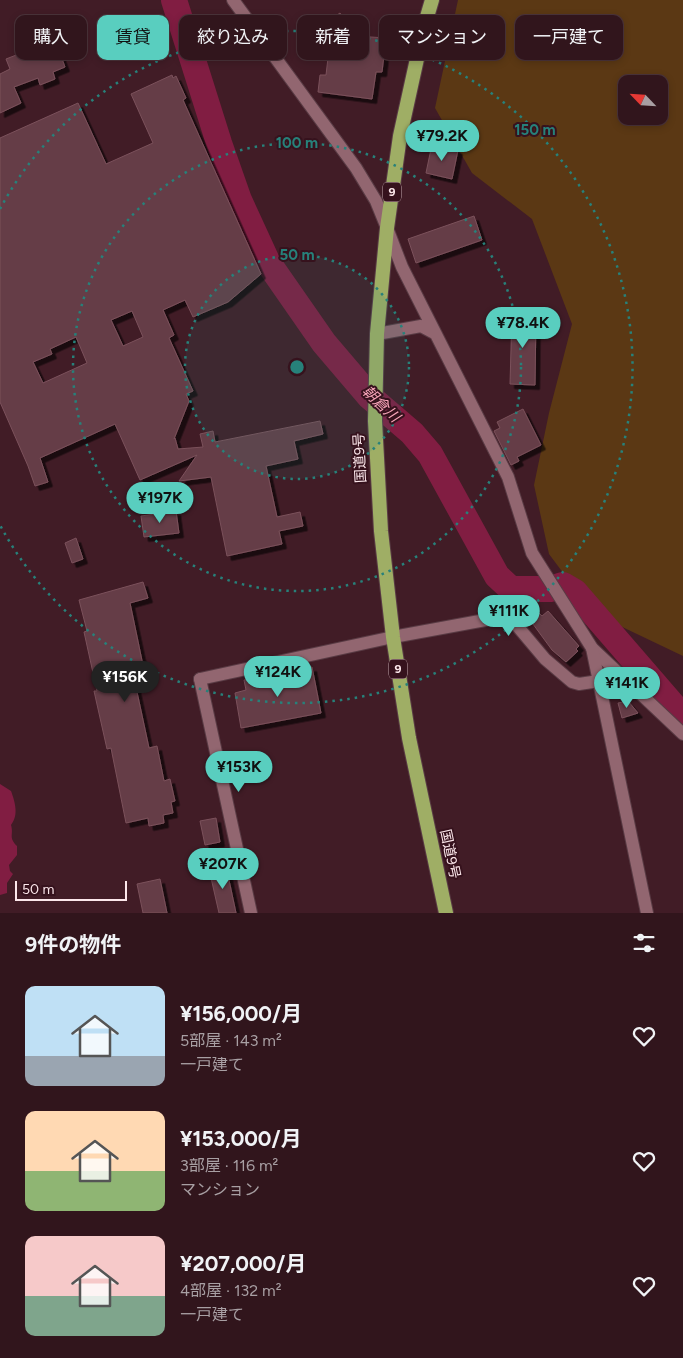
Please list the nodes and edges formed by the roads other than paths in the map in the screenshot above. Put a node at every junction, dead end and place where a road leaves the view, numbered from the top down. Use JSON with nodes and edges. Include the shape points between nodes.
{"nodes":[{"id":1,"x":233,"y":0,"type":"edge"},
{"id":2,"x":432,"y":0,"type":"edge"},
{"id":3,"x":387,"y":228,"type":"junction"},
{"id":4,"x":378,"y":334,"type":"junction"},
{"id":5,"x":436,"y":334,"type":"junction"},
{"id":6,"x":393,"y":637,"type":"junction"},
{"id":7,"x":592,"y":648,"type":"junction"},
{"id":8,"x":599,"y":681,"type":"junction"},
{"id":9,"x":683,"y":734,"type":"edge"},
{"id":10,"x":251,"y":913,"type":"edge"},
{"id":11,"x":446,"y":913,"type":"edge"},
{"id":12,"x":647,"y":913,"type":"edge"}],
"edges":[{"from":1,"to":3,"type":"street","via":[[356,168],[376,201]]},
{"from":2,"to":3,"type":"highway","name":"国道9号","number":"9","via":[[400,136]]},
{"from":3,"to":4,"type":"highway","name":"国道9号","number":"9"},
{"from":3,"to":5,"type":"street","via":[[402,267]]},
{"from":4,"to":5,"type":"street","via":[[421,326]]},
{"from":4,"to":6,"type":"highway","name":"国道9号","number":"9","via":[[375,421],[381,531]]},
{"from":5,"to":7,"type":"street","via":[[508,477],[532,553]]},
{"from":6,"to":8,"type":"street","via":[[507,616],[545,659],[572,682]]},
{"from":6,"to":10,"type":"street","via":[[200,679]]},
{"from":6,"to":11,"type":"highway","name":"国道9号","number":"9"},
{"from":7,"to":8,"type":"street"},
{"from":7,"to":9,"type":"street"},
{"from":8,"to":12,"type":"street"}]}
